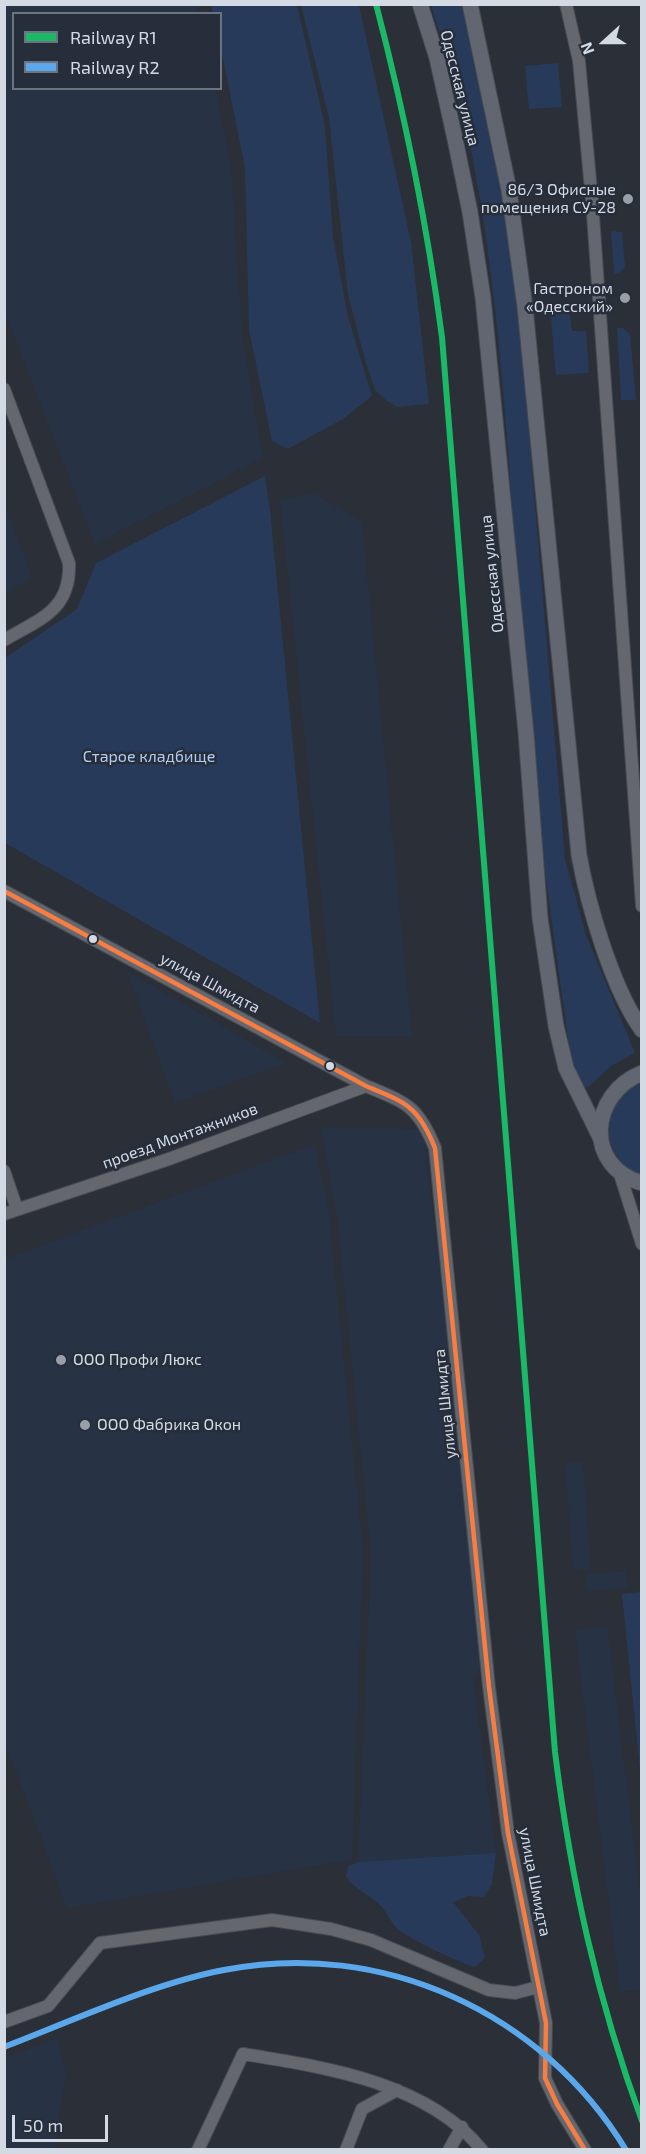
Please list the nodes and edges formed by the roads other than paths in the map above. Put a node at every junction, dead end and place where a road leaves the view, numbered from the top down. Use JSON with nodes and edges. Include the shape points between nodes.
{"nodes":[{"id":1,"x":420,"y":4,"type":"edge"},
{"id":2,"x":470,"y":4,"type":"edge"},
{"id":3,"x":566,"y":4,"type":"edge"},
{"id":4,"x":4,"y":389,"type":"edge"},
{"id":5,"x":4,"y":640,"type":"edge"},
{"id":6,"x":4,"y":891,"type":"edge"},
{"id":7,"x":642,"y":906,"type":"edge"},
{"id":8,"x":642,"y":1030,"type":"edge"},
{"id":9,"x":642,"y":1072,"type":"edge"},
{"id":10,"x":366,"y":1086,"type":"junction"},
{"id":11,"x":600,"y":1137,"type":"junction"},
{"id":12,"x":4,"y":1171,"type":"edge"},
{"id":13,"x":619,"y":1171,"type":"junction"},
{"id":14,"x":642,"y":1183,"type":"edge"},
{"id":15,"x":17,"y":1209,"type":"junction"},
{"id":16,"x":4,"y":1214,"type":"edge"},
{"id":17,"x":642,"y":1244,"type":"edge"},
{"id":18,"x":538,"y":1987,"type":"junction"},
{"id":19,"x":4,"y":2022,"type":"edge"},
{"id":20,"x":397,"y":2090,"type":"junction"},
{"id":21,"x":462,"y":2127,"type":"junction"},
{"id":22,"x":198,"y":2150,"type":"edge"},
{"id":23,"x":346,"y":2150,"type":"edge"},
{"id":24,"x":449,"y":2150,"type":"edge"},
{"id":25,"x":482,"y":2150,"type":"edge"},
{"id":26,"x":585,"y":2150,"type":"edge"}],
"edges":[{"from":1,"to":11,"type":"main road","name":"Одесская улица","via":[[455,139],[483,298],[540,918],[556,1026],[566,1068]]},
{"from":2,"to":8,"type":"main road","name":"Одесская улица","via":[[509,190],[525,307],[579,855],[593,915],[626,1001]]},
{"from":3,"to":7,"type":"street","via":[[579,60],[592,201]]},
{"from":4,"to":5,"type":"street","via":[[62,543],[70,576],[65,597],[58,606]]},
{"from":6,"to":10,"type":"street","name":"улица Шмидта"},
{"from":9,"to":11,"type":"main road","via":[[614,1089],[600,1120]]},
{"from":10,"to":15,"type":"street","name":"проезд Монтажников","via":[[169,1159]]},
{"from":10,"to":18,"type":"street","name":"улица Шмидта","via":[[413,1108],[435,1148],[491,1698],[508,1833]]},
{"from":11,"to":13,"type":"main road","name":"Одесская улица","via":[[607,1156]]},
{"from":12,"to":15,"type":"street"},
{"from":13,"to":14,"type":"main road"},
{"from":13,"to":17,"type":"street"},
{"from":15,"to":16,"type":"street","name":"проезд Монтажников"},
{"from":18,"to":19,"type":"street","via":[[515,1993],[489,1990],[371,1940],[272,1920],[100,1943],[48,2006]]},
{"from":18,"to":26,"type":"street","name":"улица Шмидта","via":[[546,2023],[545,2078]]},
{"from":20,"to":21,"type":"street"},
{"from":20,"to":22,"type":"street","via":[[310,2065],[243,2054]]},
{"from":20,"to":23,"type":"street","via":[[362,2109]]},
{"from":21,"to":24,"type":"street"},
{"from":21,"to":25,"type":"street"}]}
